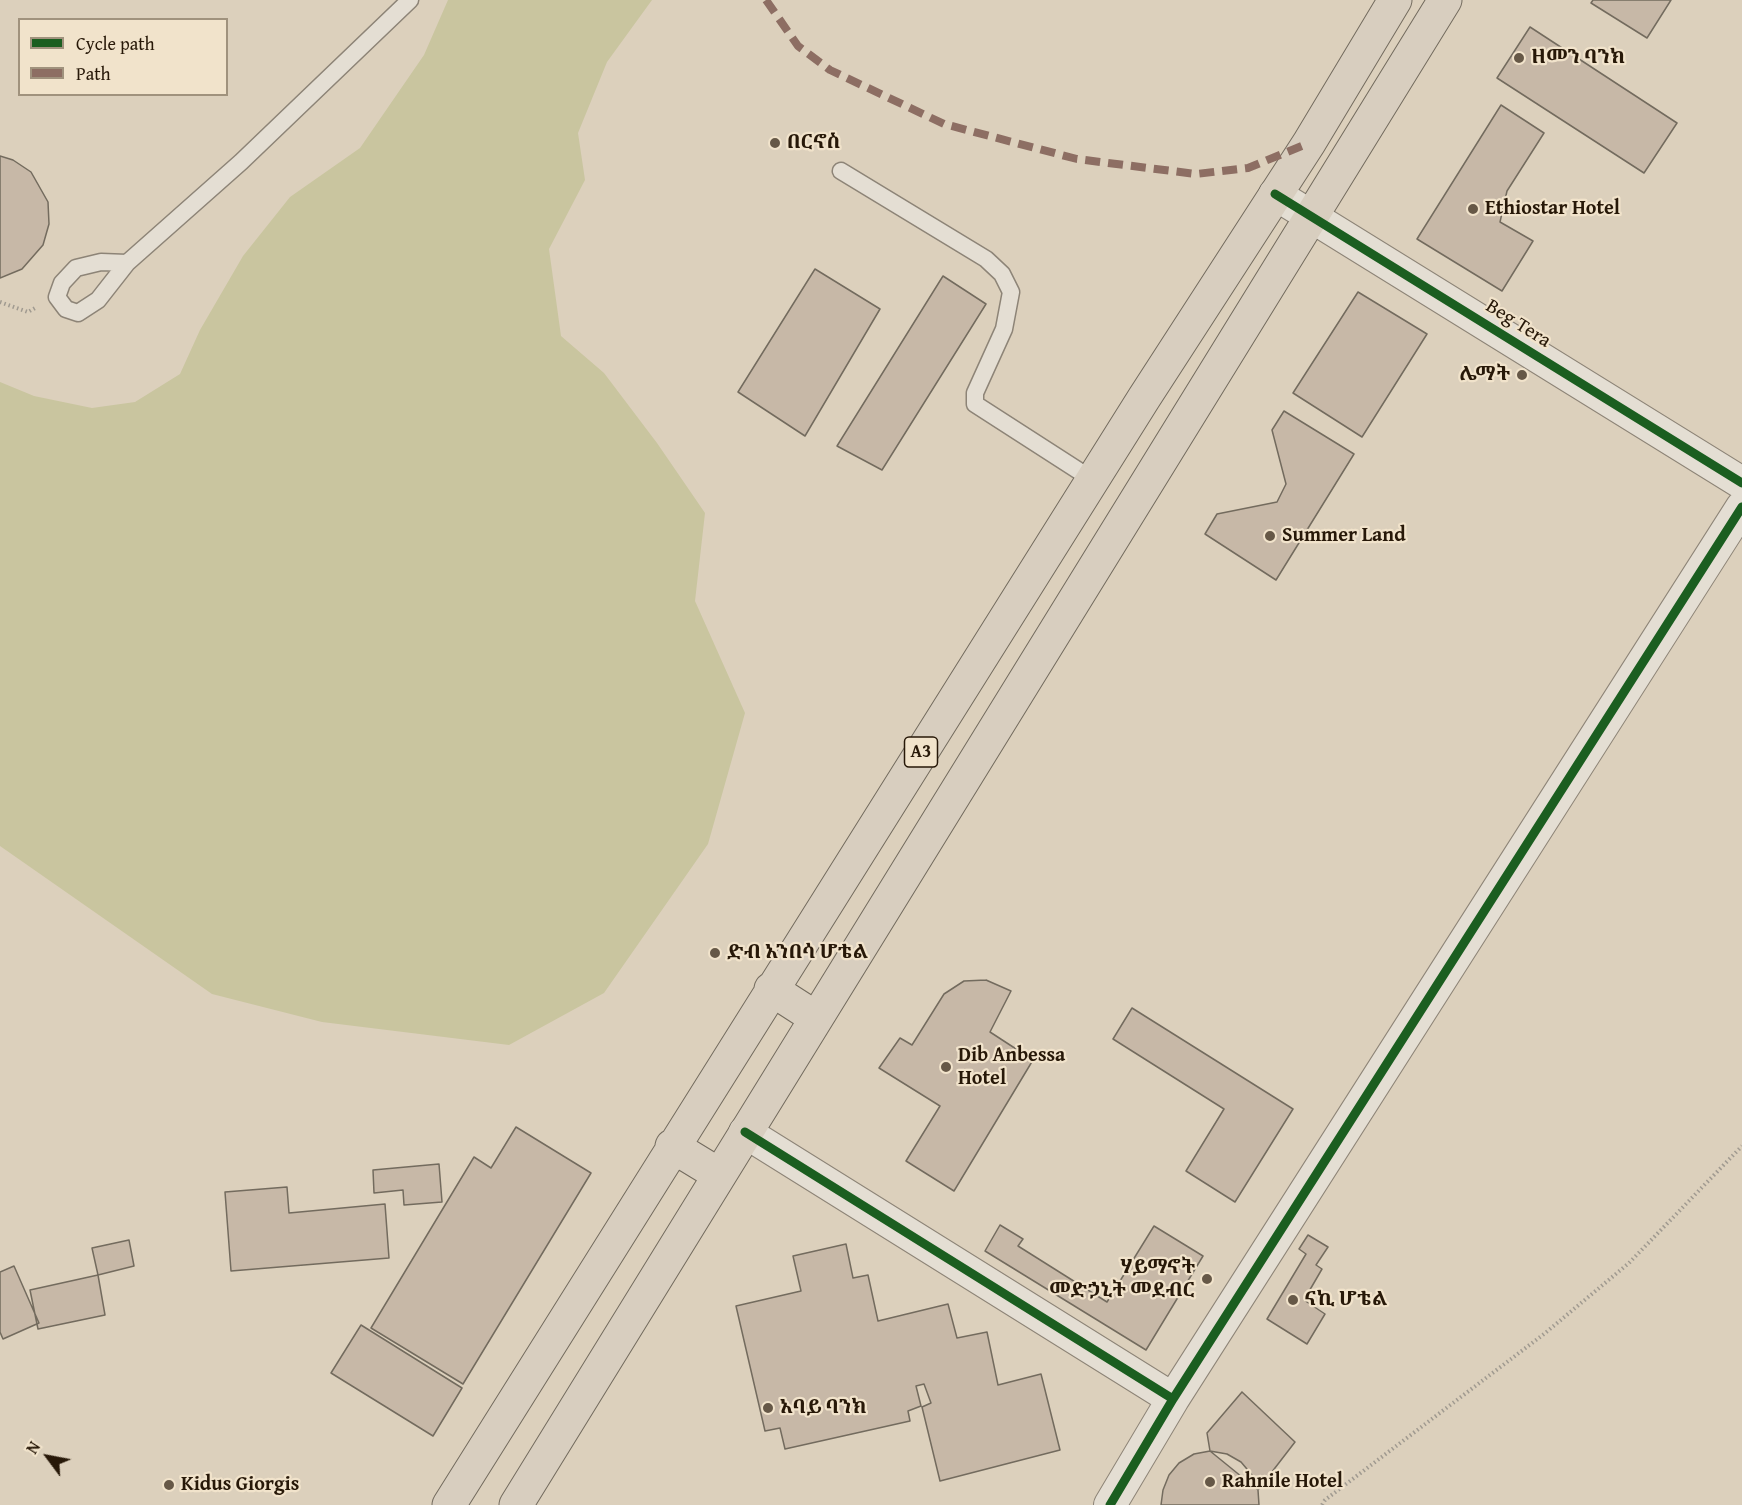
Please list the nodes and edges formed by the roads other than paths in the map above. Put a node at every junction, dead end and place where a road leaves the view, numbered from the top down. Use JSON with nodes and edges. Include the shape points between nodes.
{"nodes":[{"id":1,"x":410,"y":0,"type":"edge"},
{"id":2,"x":1395,"y":0,"type":"edge"},
{"id":3,"x":1445,"y":0,"type":"edge"},
{"id":4,"x":841,"y":171,"type":"dead end"},
{"id":5,"x":1275,"y":195,"type":"junction"},
{"id":6,"x":1310,"y":217,"type":"junction"},
{"id":7,"x":127,"y":263,"type":"junction"},
{"id":8,"x":1093,"y":480,"type":"junction"},
{"id":9,"x":1742,"y":483,"type":"edge"},
{"id":10,"x":1742,"y":507,"type":"edge"},
{"id":11,"x":771,"y":989,"type":"junction"},
{"id":12,"x":816,"y":1018,"type":"junction"},
{"id":13,"x":745,"y":1132,"type":"junction"},
{"id":14,"x":672,"y":1146,"type":"junction"},
{"id":15,"x":718,"y":1174,"type":"junction"},
{"id":16,"x":1173,"y":1400,"type":"junction"},
{"id":17,"x":449,"y":1505,"type":"edge"},
{"id":18,"x":516,"y":1505,"type":"edge"},
{"id":19,"x":1110,"y":1505,"type":"edge"}],
"edges":[{"from":1,"to":7,"type":"lane","via":[[242,162]]},
{"from":2,"to":5,"type":"highway","number":"A3"},
{"from":3,"to":6,"type":"highway","number":"A3"},
{"from":4,"to":8,"type":"lane","via":[[986,259],[1002,274],[1011,292],[1004,329],[975,393],[975,404]]},
{"from":5,"to":6,"type":"street","name":"Beg Tera"},
{"from":5,"to":8,"type":"highway","number":"A3"},
{"from":6,"to":9,"type":"street","name":"Beg Tera"},
{"from":6,"to":12,"type":"highway","number":"A3"},
{"from":7,"to":7,"type":"lane","via":[[101,262],[76,268],[62,283],[57,297],[66,309],[78,313],[98,300]]},
{"from":8,"to":11,"type":"highway","number":"A3"},
{"from":10,"to":16,"type":"street"},
{"from":11,"to":12,"type":"highway"},
{"from":11,"to":14,"type":"highway","number":"A3"},
{"from":12,"to":13,"type":"highway","number":"A3"},
{"from":13,"to":15,"type":"highway","number":"A3"},
{"from":13,"to":16,"type":"street"},
{"from":14,"to":15,"type":"highway"},
{"from":14,"to":17,"type":"highway","number":"A3"},
{"from":15,"to":18,"type":"highway","number":"A3"},
{"from":16,"to":19,"type":"street"}]}
